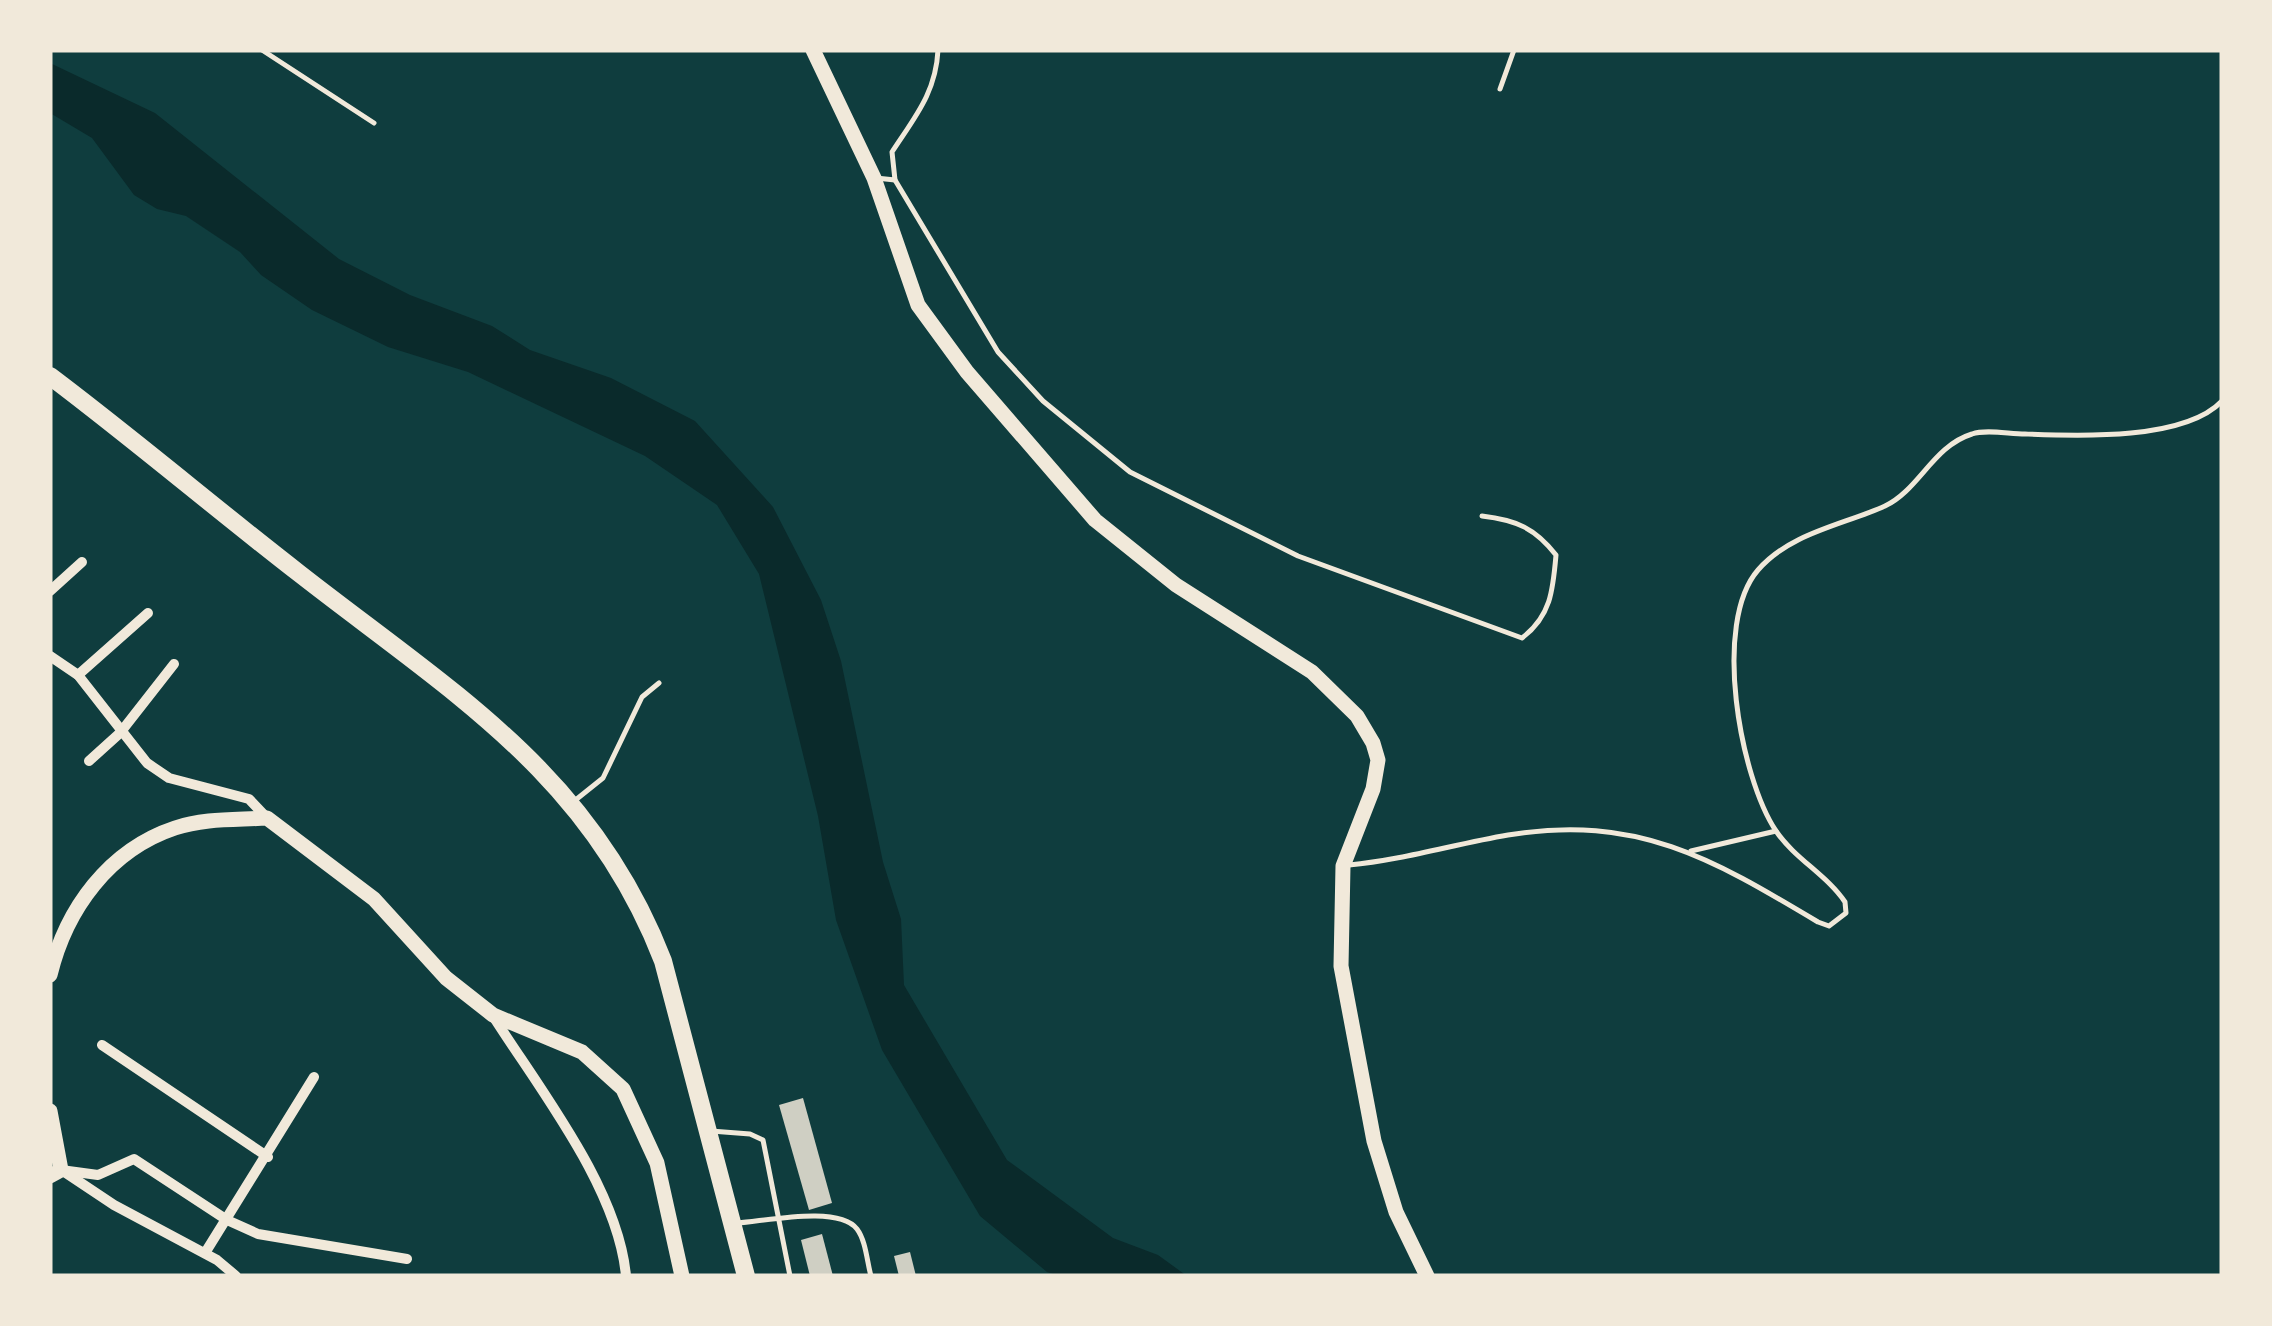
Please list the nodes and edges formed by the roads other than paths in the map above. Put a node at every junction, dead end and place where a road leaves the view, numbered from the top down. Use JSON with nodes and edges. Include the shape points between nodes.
{"nodes":[{"id":1,"x":262,"y":50,"type":"edge"},
{"id":2,"x":812,"y":50,"type":"edge"},
{"id":3,"x":938,"y":50,"type":"edge"},
{"id":4,"x":1514,"y":50,"type":"edge"},
{"id":5,"x":1500,"y":90,"type":"dead end"},
{"id":6,"x":374,"y":123,"type":"dead end"},
{"id":7,"x":874,"y":178,"type":"junction"},
{"id":8,"x":896,"y":180,"type":"junction"},
{"id":9,"x":50,"y":376,"type":"edge"},
{"id":10,"x":2222,"y":401,"type":"edge"},
{"id":11,"x":1482,"y":516,"type":"dead end"},
{"id":12,"x":82,"y":562,"type":"dead end"},
{"id":13,"x":50,"y":591,"type":"edge"},
{"id":14,"x":148,"y":613,"type":"dead end"},
{"id":15,"x":50,"y":657,"type":"edge"},
{"id":16,"x":174,"y":664,"type":"dead end"},
{"id":17,"x":78,"y":675,"type":"junction"},
{"id":18,"x":659,"y":684,"type":"dead end"},
{"id":19,"x":120,"y":733,"type":"junction"},
{"id":20,"x":89,"y":762,"type":"dead end"},
{"id":21,"x":573,"y":802,"type":"junction"},
{"id":22,"x":268,"y":818,"type":"junction"},
{"id":23,"x":1776,"y":831,"type":"junction"},
{"id":24,"x":1689,"y":852,"type":"junction"},
{"id":25,"x":1343,"y":866,"type":"junction"},
{"id":26,"x":50,"y":975,"type":"edge"},
{"id":27,"x":493,"y":1015,"type":"junction"},
{"id":28,"x":102,"y":1045,"type":"dead end"},
{"id":29,"x":314,"y":1077,"type":"dead end"},
{"id":30,"x":50,"y":1111,"type":"edge"},
{"id":31,"x":708,"y":1131,"type":"junction"},
{"id":32,"x":268,"y":1157,"type":"junction"},
{"id":33,"x":55,"y":1173,"type":"edge"},
{"id":34,"x":227,"y":1220,"type":"junction"},
{"id":35,"x":779,"y":1220,"type":"junction"},
{"id":36,"x":732,"y":1224,"type":"junction"},
{"id":37,"x":206,"y":1253,"type":"junction"},
{"id":38,"x":407,"y":1259,"type":"dead end"},
{"id":39,"x":236,"y":1276,"type":"edge"},
{"id":40,"x":626,"y":1276,"type":"edge"},
{"id":41,"x":682,"y":1276,"type":"edge"},
{"id":42,"x":746,"y":1276,"type":"edge"},
{"id":43,"x":790,"y":1276,"type":"edge"},
{"id":44,"x":870,"y":1276,"type":"edge"},
{"id":45,"x":1427,"y":1276,"type":"edge"}],
"edges":[{"from":1,"to":6,"type":"lane"},
{"from":2,"to":7,"type":"main road"},
{"from":3,"to":8,"type":"lane","via":[[925,104],[892,152]]},
{"from":4,"to":5,"type":"lane"},
{"from":7,"to":8,"type":"lane"},
{"from":7,"to":25,"type":"main road","via":[[918,305],[1095,520],[1176,585],[1312,672],[1357,716],[1378,760]]},
{"from":8,"to":11,"type":"lane","via":[[998,352],[1043,402],[1130,472],[1298,556],[1522,638],[1540,625],[1553,597],[1556,555],[1538,532]]},
{"from":9,"to":21,"type":"highway","via":[[503,734]]},
{"from":10,"to":23,"type":"lane","via":[[2210,414],[2130,433],[1973,433],[1936,454],[1890,504],[1792,542],[1757,570],[1740,602],[1731,647],[1747,750]]},
{"from":12,"to":13,"type":"street"},
{"from":14,"to":17,"type":"street"},
{"from":15,"to":17,"type":"street"},
{"from":16,"to":19,"type":"street"},
{"from":17,"to":19,"type":"street"},
{"from":18,"to":21,"type":"lane","via":[[642,697],[603,778]]},
{"from":19,"to":20,"type":"street"},
{"from":19,"to":22,"type":"street","via":[[169,778],[250,799]]},
{"from":21,"to":31,"type":"highway","via":[[645,913]]},
{"from":22,"to":26,"type":"main road","via":[[175,828],[106,868],[76,911]]},
{"from":22,"to":27,"type":"main road","via":[[374,900],[446,978]]},
{"from":23,"to":24,"type":"lane"},
{"from":23,"to":24,"type":"lane","via":[[1842,897],[1846,913],[1837,922],[1818,922]]},
{"from":24,"to":25,"type":"lane","via":[[1660,840],[1575,828]]},
{"from":25,"to":45,"type":"main road","via":[[1342,966],[1352,1037],[1396,1212]]},
{"from":27,"to":40,"type":"street","via":[[592,1177],[623,1246]]},
{"from":27,"to":41,"type":"main road","via":[[582,1052],[623,1089],[656,1164]]},
{"from":28,"to":32,"type":"street"},
{"from":29,"to":32,"type":"street"},
{"from":30,"to":33,"type":"main road"},
{"from":31,"to":35,"type":"lane","via":[[762,1140]]},
{"from":31,"to":36,"type":"highway"},
{"from":32,"to":34,"type":"street"},
{"from":33,"to":34,"type":"street","via":[[98,1175],[134,1159]]},
{"from":33,"to":37,"type":"street"},
{"from":34,"to":37,"type":"street"},
{"from":34,"to":38,"type":"street","via":[[258,1234]]},
{"from":35,"to":36,"type":"lane"},
{"from":35,"to":43,"type":"lane"},
{"from":35,"to":44,"type":"lane","via":[[848,1220],[858,1230]]},
{"from":36,"to":42,"type":"highway"},
{"from":37,"to":39,"type":"street"}]}
